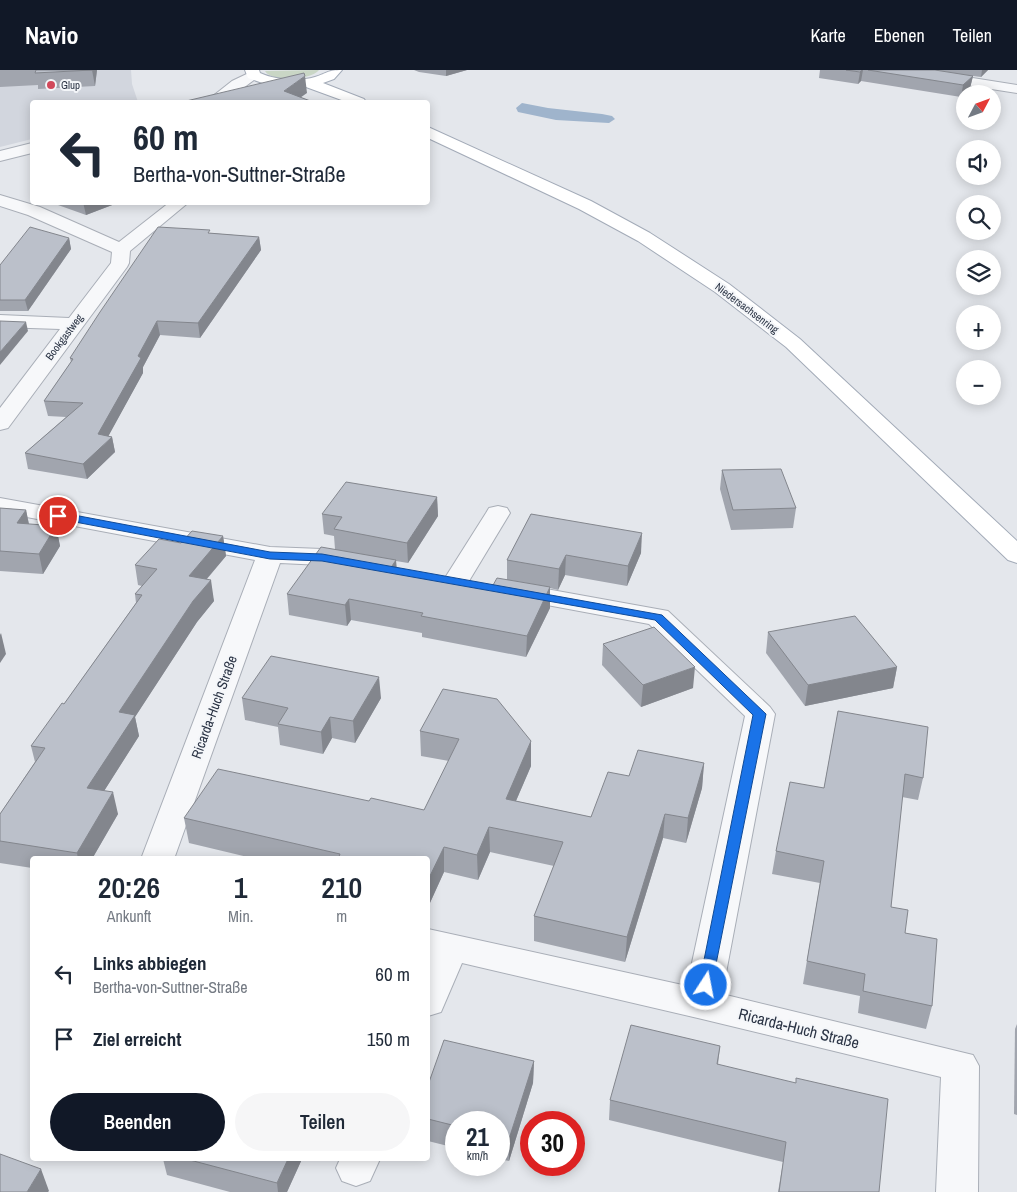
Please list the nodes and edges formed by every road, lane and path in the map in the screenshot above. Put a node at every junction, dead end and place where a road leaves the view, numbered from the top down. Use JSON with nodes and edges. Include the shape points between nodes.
{"nodes":[{"id":1,"x":894,"y":70,"type":"edge"},
{"id":2,"x":252,"y":72,"type":"edge"},
{"id":3,"x":331,"y":73,"type":"edge"},
{"id":4,"x":274,"y":82,"type":"junction"},
{"id":5,"x":306,"y":82,"type":"junction"},
{"id":6,"x":1015,"y":89,"type":"edge"},
{"id":7,"x":213,"y":100,"type":"edge"},
{"id":8,"x":215,"y":100,"type":"edge"},
{"id":9,"x":355,"y":100,"type":"edge"},
{"id":10,"x":369,"y":100,"type":"edge"},
{"id":11,"x":430,"y":133,"type":"edge"},
{"id":12,"x":30,"y":148,"type":"edge"},
{"id":13,"x":0,"y":156,"type":"edge"},
{"id":14,"x":0,"y":200,"type":"edge"},
{"id":15,"x":177,"y":205,"type":"edge"},
{"id":16,"x":121,"y":249,"type":"junction"},
{"id":17,"x":0,"y":321,"type":"edge"},
{"id":18,"x":74,"y":324,"type":"junction"},
{"id":19,"x":0,"y":423,"type":"edge"},
{"id":20,"x":0,"y":504,"type":"edge"},
{"id":21,"x":498,"y":513,"type":"dead end"},
{"id":22,"x":270,"y":555,"type":"junction"},
{"id":23,"x":1017,"y":555,"type":"edge"},
{"id":24,"x":380,"y":568,"type":"edge"},
{"id":25,"x":427,"y":576,"type":"edge"},
{"id":26,"x":456,"y":581,"type":"junction"},
{"id":27,"x":159,"y":856,"type":"edge"},
{"id":28,"x":439,"y":945,"type":"edge"},
{"id":29,"x":430,"y":992,"type":"edge"},
{"id":30,"x":702,"y":1004,"type":"junction"},
{"id":31,"x":957,"y":1192,"type":"edge"}],
"edges":[{"from":1,"to":6,"type":"street"},
{"from":2,"to":4,"type":"main road","via":[[257,78]]},
{"from":2,"to":7,"type":"street"},
{"from":3,"to":5,"type":"main road"},
{"from":3,"to":10,"type":"main road"},
{"from":4,"to":5,"type":"main road"},
{"from":4,"to":8,"type":"street"},
{"from":5,"to":9,"type":"main road"},
{"from":11,"to":23,"type":"main road","name":"Niedersachsenring","via":[[585,205],[644,237],[722,288],[793,343]]},
{"from":12,"to":13,"type":"street"},
{"from":14,"to":16,"type":"street"},
{"from":15,"to":16,"type":"street"},
{"from":16,"to":18,"type":"street","name":"Bookgastweg","via":[[120,263]]},
{"from":17,"to":18,"type":"street"},
{"from":18,"to":19,"type":"street","name":"Bookgastweg"},
{"from":20,"to":22,"type":"street"},
{"from":21,"to":26,"type":"street"},
{"from":22,"to":24,"type":"street","via":[[322,557]]},
{"from":22,"to":27,"type":"street","name":"Ricarda-Huch Straße"},
{"from":25,"to":26,"type":"street"},
{"from":26,"to":30,"type":"street","via":[[658,617],[760,714]]},
{"from":28,"to":29,"type":"street"},
{"from":28,"to":30,"type":"street","name":"Ricarda-Huch Straße"},
{"from":30,"to":31,"type":"street","name":"Ricarda-Huch Straße","via":[[960,1066]]}]}
